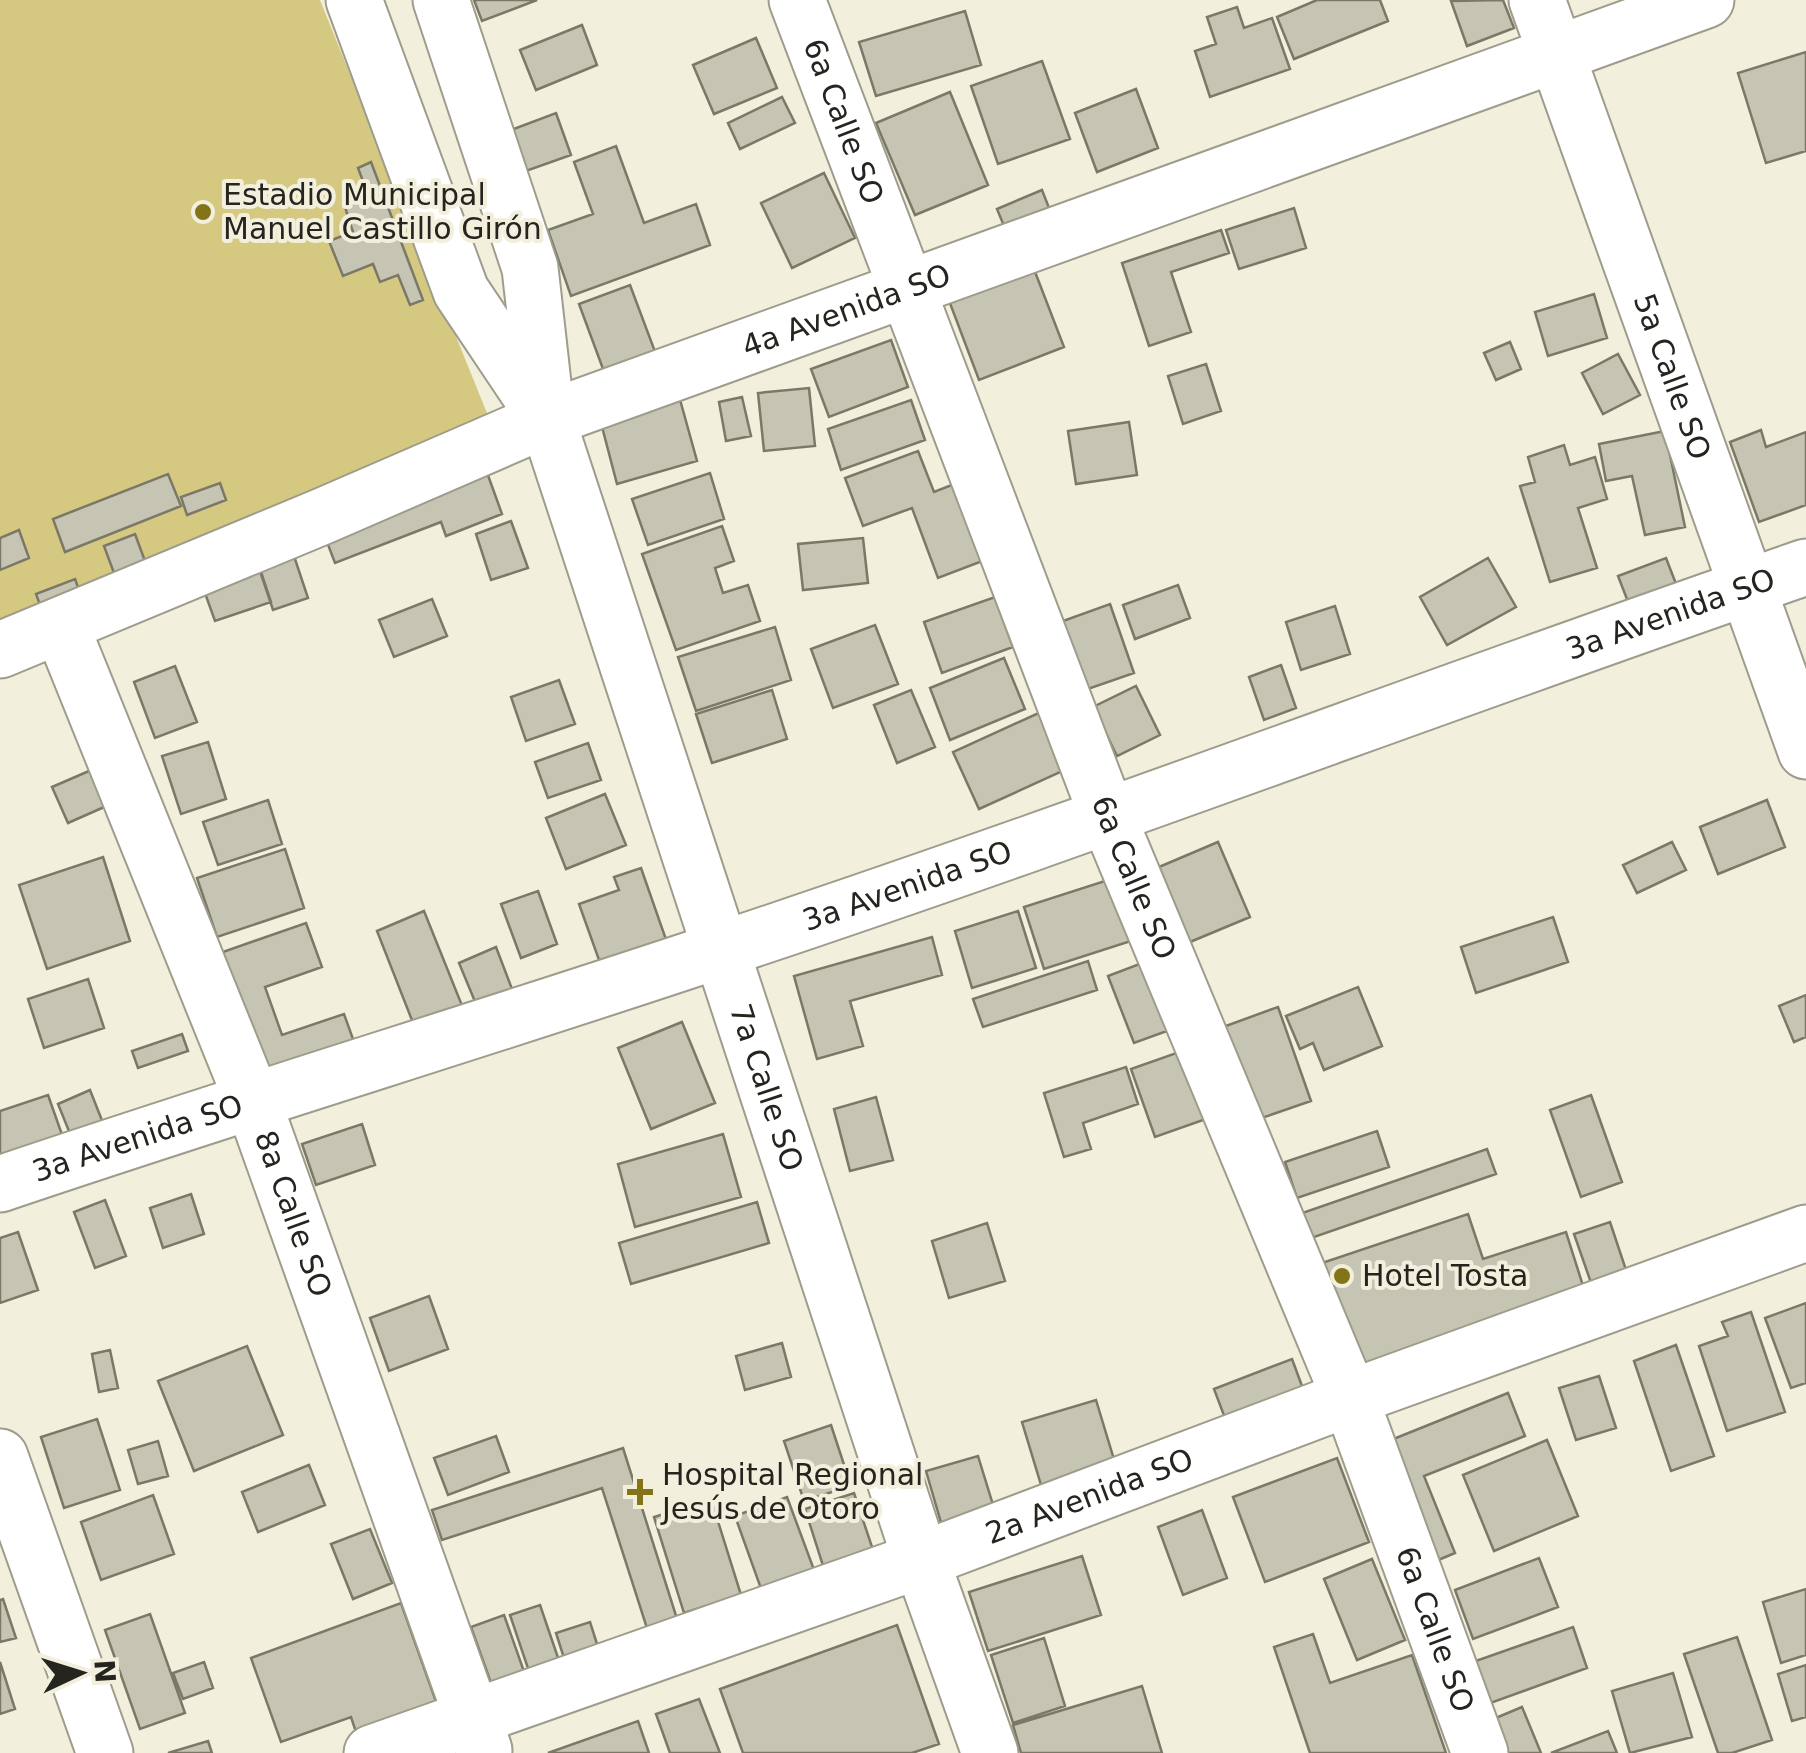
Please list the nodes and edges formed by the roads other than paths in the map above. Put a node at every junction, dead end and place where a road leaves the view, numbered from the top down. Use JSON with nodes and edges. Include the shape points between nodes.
{"nodes":[{"id":1,"x":354,"y":0,"type":"edge"},
{"id":2,"x":441,"y":0,"type":"edge"},
{"id":3,"x":796,"y":0,"type":"edge"},
{"id":4,"x":1537,"y":0,"type":"edge"},
{"id":5,"x":1706,"y":0,"type":"edge"},
{"id":6,"x":1557,"y":54,"type":"junction"},
{"id":7,"x":905,"y":289,"type":"junction"},
{"id":8,"x":546,"y":419,"type":"junction"},
{"id":9,"x":1806,"y":568,"type":"edge"},
{"id":10,"x":1746,"y":588,"type":"junction"},
{"id":11,"x":61,"y":626,"type":"junction"},
{"id":12,"x":0,"y":650,"type":"edge"},
{"id":13,"x":1806,"y":751,"type":"edge"},
{"id":14,"x":1108,"y":817,"type":"junction"},
{"id":15,"x":719,"y":950,"type":"junction"},
{"id":16,"x":252,"y":1099,"type":"junction"},
{"id":17,"x":0,"y":1184,"type":"edge"},
{"id":18,"x":1806,"y":1233,"type":"edge"},
{"id":19,"x":1350,"y":1398,"type":"junction"},
{"id":20,"x":0,"y":1457,"type":"edge"},
{"id":21,"x":921,"y":1560,"type":"junction"},
{"id":22,"x":478,"y":1736,"type":"edge"},
{"id":23,"x":105,"y":1753,"type":"edge"},
{"id":24,"x":372,"y":1753,"type":"edge"},
{"id":25,"x":990,"y":1753,"type":"edge"},
{"id":26,"x":1480,"y":1753,"type":"edge"}],
"edges":[{"from":1,"to":8,"type":"street","name":"7a Calle SO","via":[[461,291]]},
{"from":2,"to":8,"type":"street","name":"7a Calle SO","via":[[530,268]]},
{"from":3,"to":7,"type":"street","name":"6a Calle SO"},
{"from":4,"to":6,"type":"street","name":"5a Calle SO"},
{"from":5,"to":6,"type":"street","name":"4a Avenida SO"},
{"from":6,"to":7,"type":"street","name":"4a Avenida SO"},
{"from":6,"to":10,"type":"street","name":"5a Calle SO"},
{"from":7,"to":8,"type":"street","name":"4a Avenida SO"},
{"from":7,"to":14,"type":"street","name":"6a Calle SO"},
{"from":8,"to":11,"type":"street","name":"4a Avenida SO"},
{"from":8,"to":15,"type":"street","name":"7a Calle SO"},
{"from":9,"to":10,"type":"street","name":"3a Avenida SO"},
{"from":10,"to":13,"type":"street","name":"5a Calle SO"},
{"from":10,"to":14,"type":"street","name":"3a Avenida SO"},
{"from":11,"to":12,"type":"street","name":"4a Avenida SO"},
{"from":11,"to":16,"type":"street","name":"8a Calle SO"},
{"from":14,"to":15,"type":"street","name":"3a Avenida SO"},
{"from":14,"to":19,"type":"street","name":"6a Calle SO"},
{"from":15,"to":16,"type":"street","name":"3a Avenida SO"},
{"from":15,"to":21,"type":"street","name":"7a Calle SO"},
{"from":16,"to":17,"type":"street","name":"3a Avenida SO"},
{"from":16,"to":22,"type":"street","name":"8a Calle SO"},
{"from":18,"to":19,"type":"street","name":"2a Avenida SO"},
{"from":19,"to":21,"type":"street","name":"2a Avenida SO"},
{"from":19,"to":26,"type":"street","name":"6a Calle SO"},
{"from":20,"to":23,"type":"street"},
{"from":21,"to":22,"type":"street","name":"2a Avenida SO"},
{"from":21,"to":25,"type":"street","name":"7a Calle SO"},
{"from":22,"to":24,"type":"street","name":"2a Avenida SO"}]}
